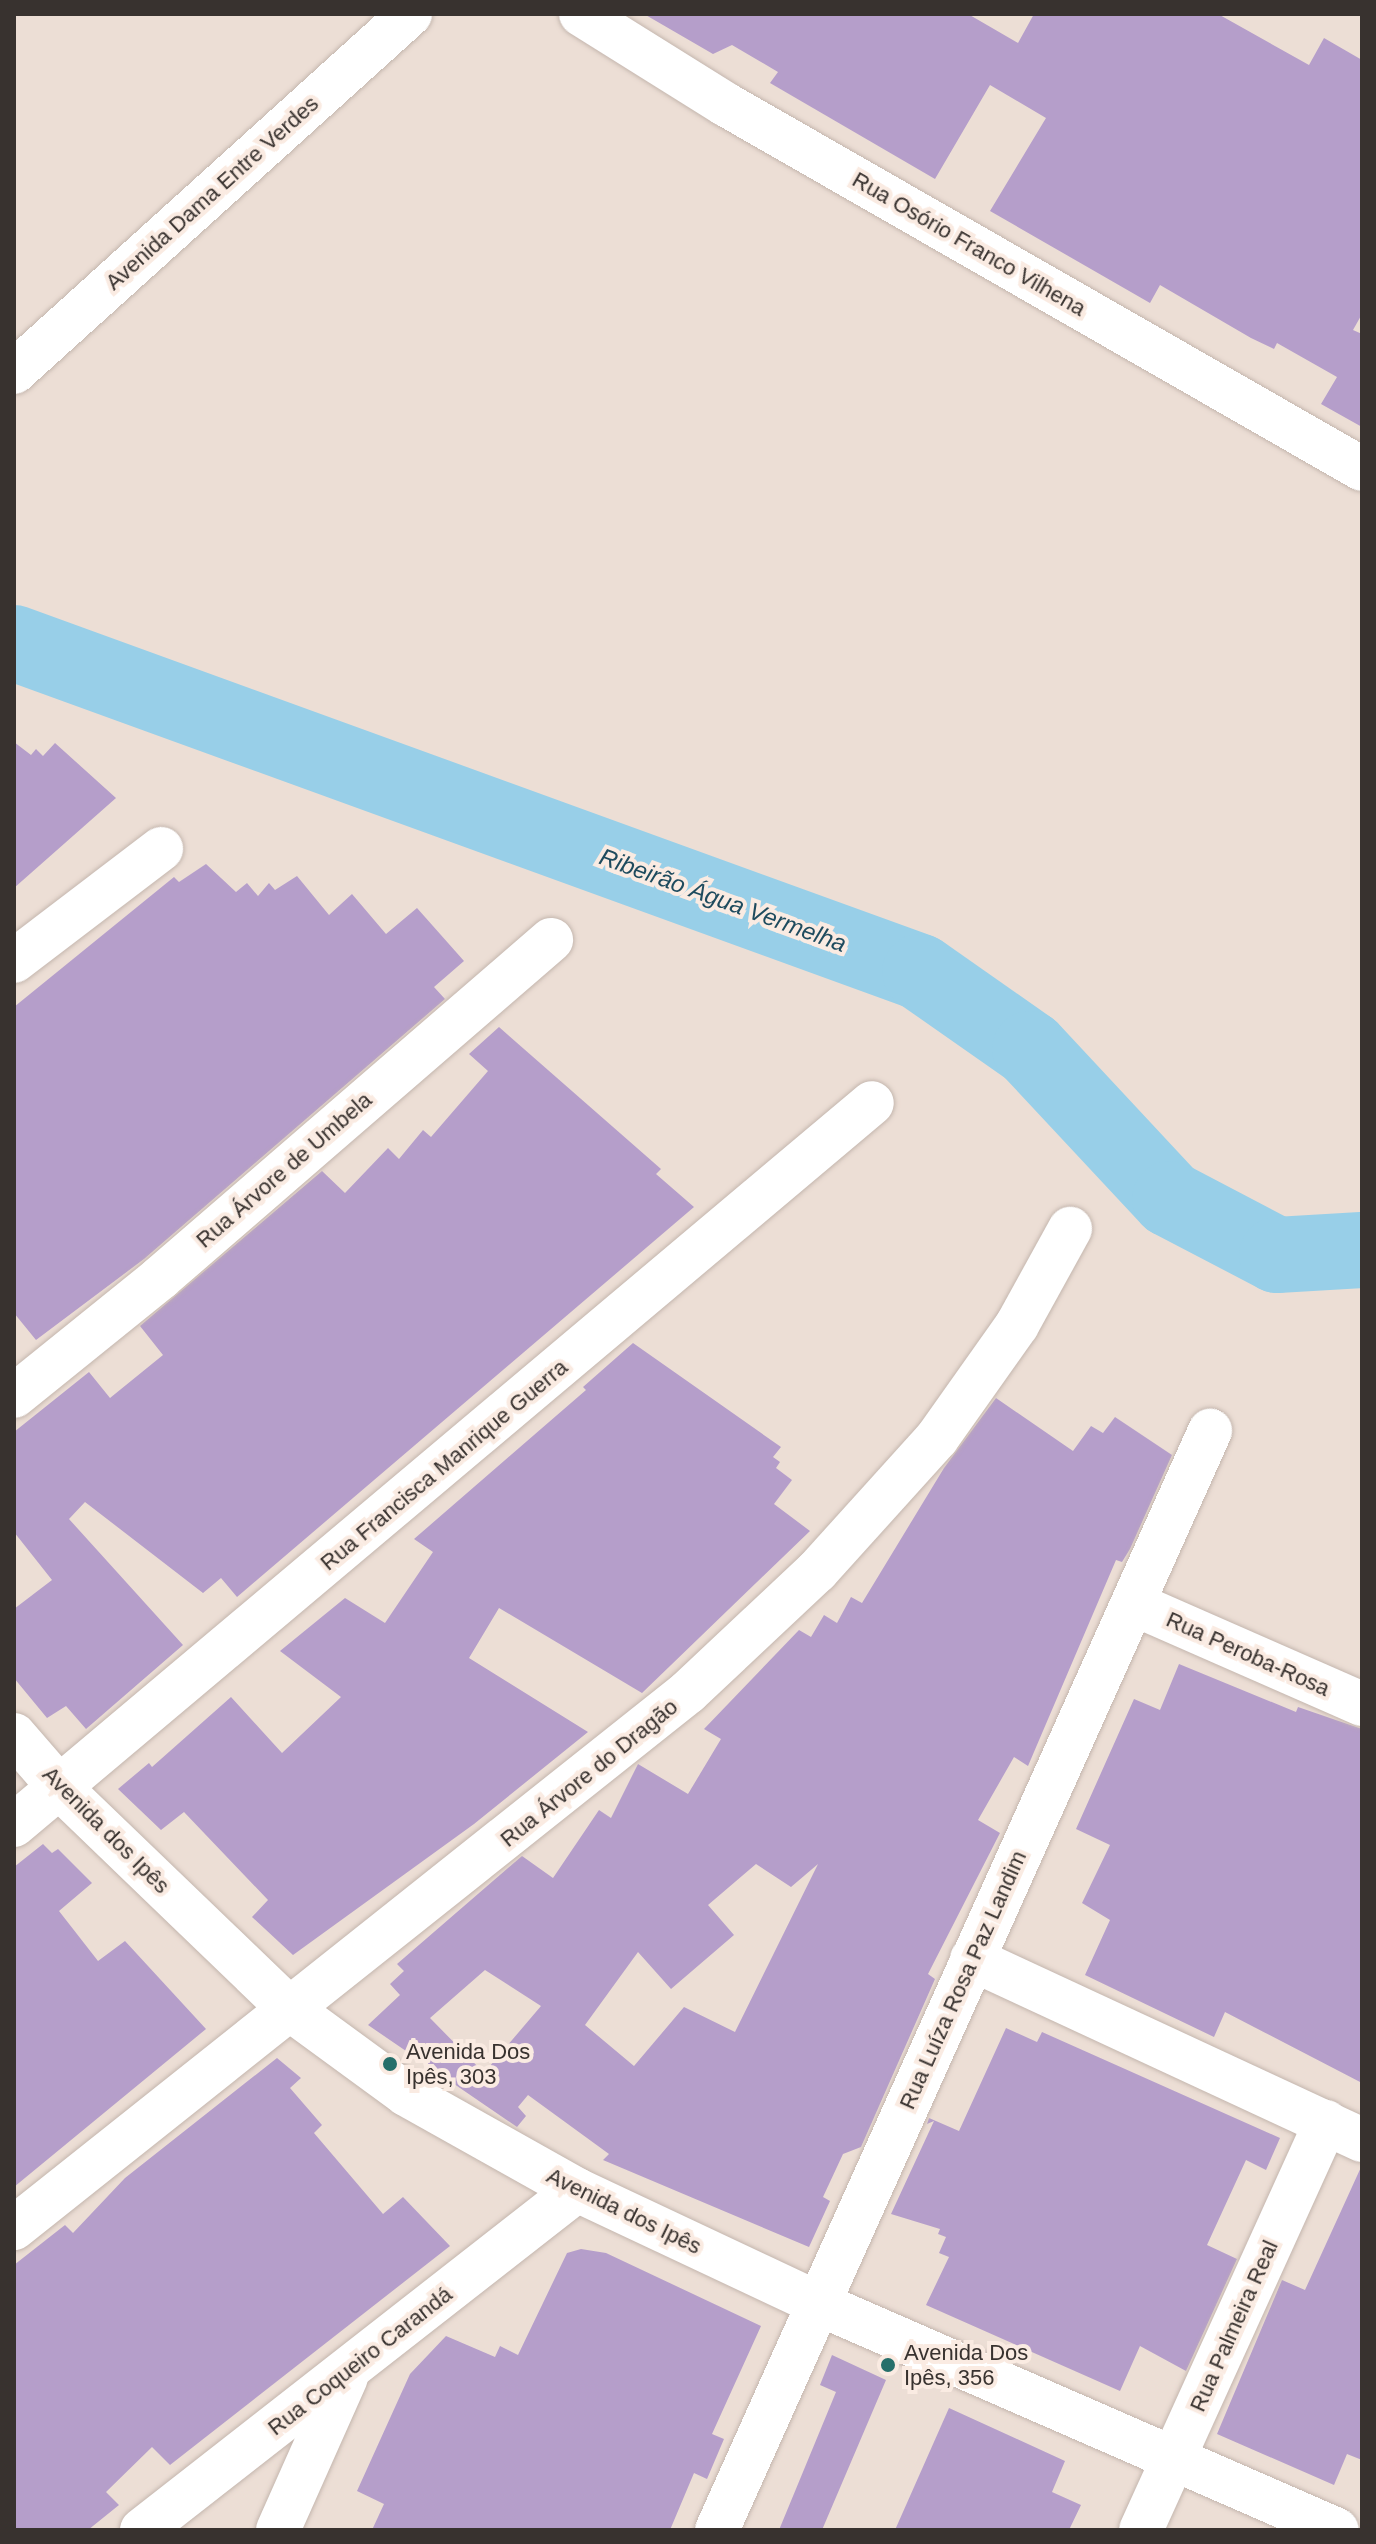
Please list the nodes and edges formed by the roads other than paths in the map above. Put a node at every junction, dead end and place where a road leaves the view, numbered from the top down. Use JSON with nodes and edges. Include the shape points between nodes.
{"nodes":[{"id":1,"x":410,"y":14,"type":"edge"},
{"id":2,"x":581,"y":14,"type":"edge"},
{"id":3,"x":14,"y":372,"type":"edge"},
{"id":4,"x":1362,"y":469,"type":"edge"},
{"id":5,"x":161,"y":849,"type":"dead end"},
{"id":6,"x":551,"y":940,"type":"dead end"},
{"id":7,"x":14,"y":961,"type":"edge"},
{"id":8,"x":872,"y":1103,"type":"dead end"},
{"id":9,"x":1070,"y":1229,"type":"dead end"},
{"id":10,"x":14,"y":1396,"type":"edge"},
{"id":11,"x":1210,"y":1431,"type":"dead end"},
{"id":12,"x":1134,"y":1604,"type":"junction"},
{"id":13,"x":1362,"y":1704,"type":"edge"},
{"id":14,"x":14,"y":1735,"type":"edge"},
{"id":15,"x":60,"y":1788,"type":"junction"},
{"id":16,"x":14,"y":1825,"type":"edge"},
{"id":17,"x":972,"y":1959,"type":"junction"},
{"id":18,"x":290,"y":2009,"type":"junction"},
{"id":19,"x":1344,"y":2131,"type":"edge"},
{"id":20,"x":577,"y":2190,"type":"junction"},
{"id":21,"x":14,"y":2228,"type":"edge"},
{"id":22,"x":817,"y":2303,"type":"junction"},
{"id":23,"x":349,"y":2371,"type":"junction"},
{"id":24,"x":1175,"y":2456,"type":"junction"},
{"id":25,"x":142,"y":2530,"type":"edge"},
{"id":26,"x":278,"y":2530,"type":"edge"},
{"id":27,"x":717,"y":2530,"type":"edge"},
{"id":28,"x":1141,"y":2530,"type":"edge"},
{"id":29,"x":1337,"y":2530,"type":"edge"}],
"edges":[{"from":1,"to":3,"type":"street","name":"Avenida Dama Entre Verdes"},
{"from":2,"to":4,"type":"street","name":"Rua Osório Franco Vilhena","via":[[725,104]]},
{"from":5,"to":7,"type":"street"},
{"from":6,"to":10,"type":"street","name":"Rua Árvore de Umbela","via":[[160,1278]]},
{"from":8,"to":15,"type":"street","name":"Rua Francisca Manrique Guerra"},
{"from":9,"to":18,"type":"street","name":"Rua Árvore do Dragão","via":[[1017,1325],[937,1438],[817,1571],[688,1692]]},
{"from":11,"to":12,"type":"street","name":"Rua Luíza Rosa Paz Landim"},
{"from":12,"to":13,"type":"street","name":"Rua Peroba-Rosa"},
{"from":12,"to":17,"type":"street","name":"Rua Luíza Rosa Paz Landim"},
{"from":14,"to":15,"type":"street","name":"Avenida dos Ipês"},
{"from":15,"to":16,"type":"street","name":"Rua Francisca Manrique Guerra"},
{"from":15,"to":18,"type":"street","name":"Avenida dos Ipês"},
{"from":17,"to":19,"type":"street"},
{"from":17,"to":22,"type":"street","name":"Rua Luíza Rosa Paz Landim"},
{"from":18,"to":20,"type":"street","name":"Avenida dos Ipês","via":[[406,2094]]},
{"from":18,"to":21,"type":"street","name":"Rua Árvore do Dragão"},
{"from":19,"to":24,"type":"street","name":"Rua Palmeira Real"},
{"from":20,"to":22,"type":"street","name":"Avenida dos Ipês"},
{"from":20,"to":23,"type":"street","name":"Rua Coqueiro Carandá"},
{"from":22,"to":24,"type":"street","name":"Avenida dos Ipês"},
{"from":22,"to":27,"type":"street","name":"Rua Luíza Rosa Paz Landim"},
{"from":23,"to":25,"type":"street","name":"Rua Coqueiro Carandá"},
{"from":23,"to":26,"type":"street"},
{"from":24,"to":28,"type":"street","name":"Rua Palmeira Real"},
{"from":24,"to":29,"type":"street","name":"Avenida dos Ipês"}]}
